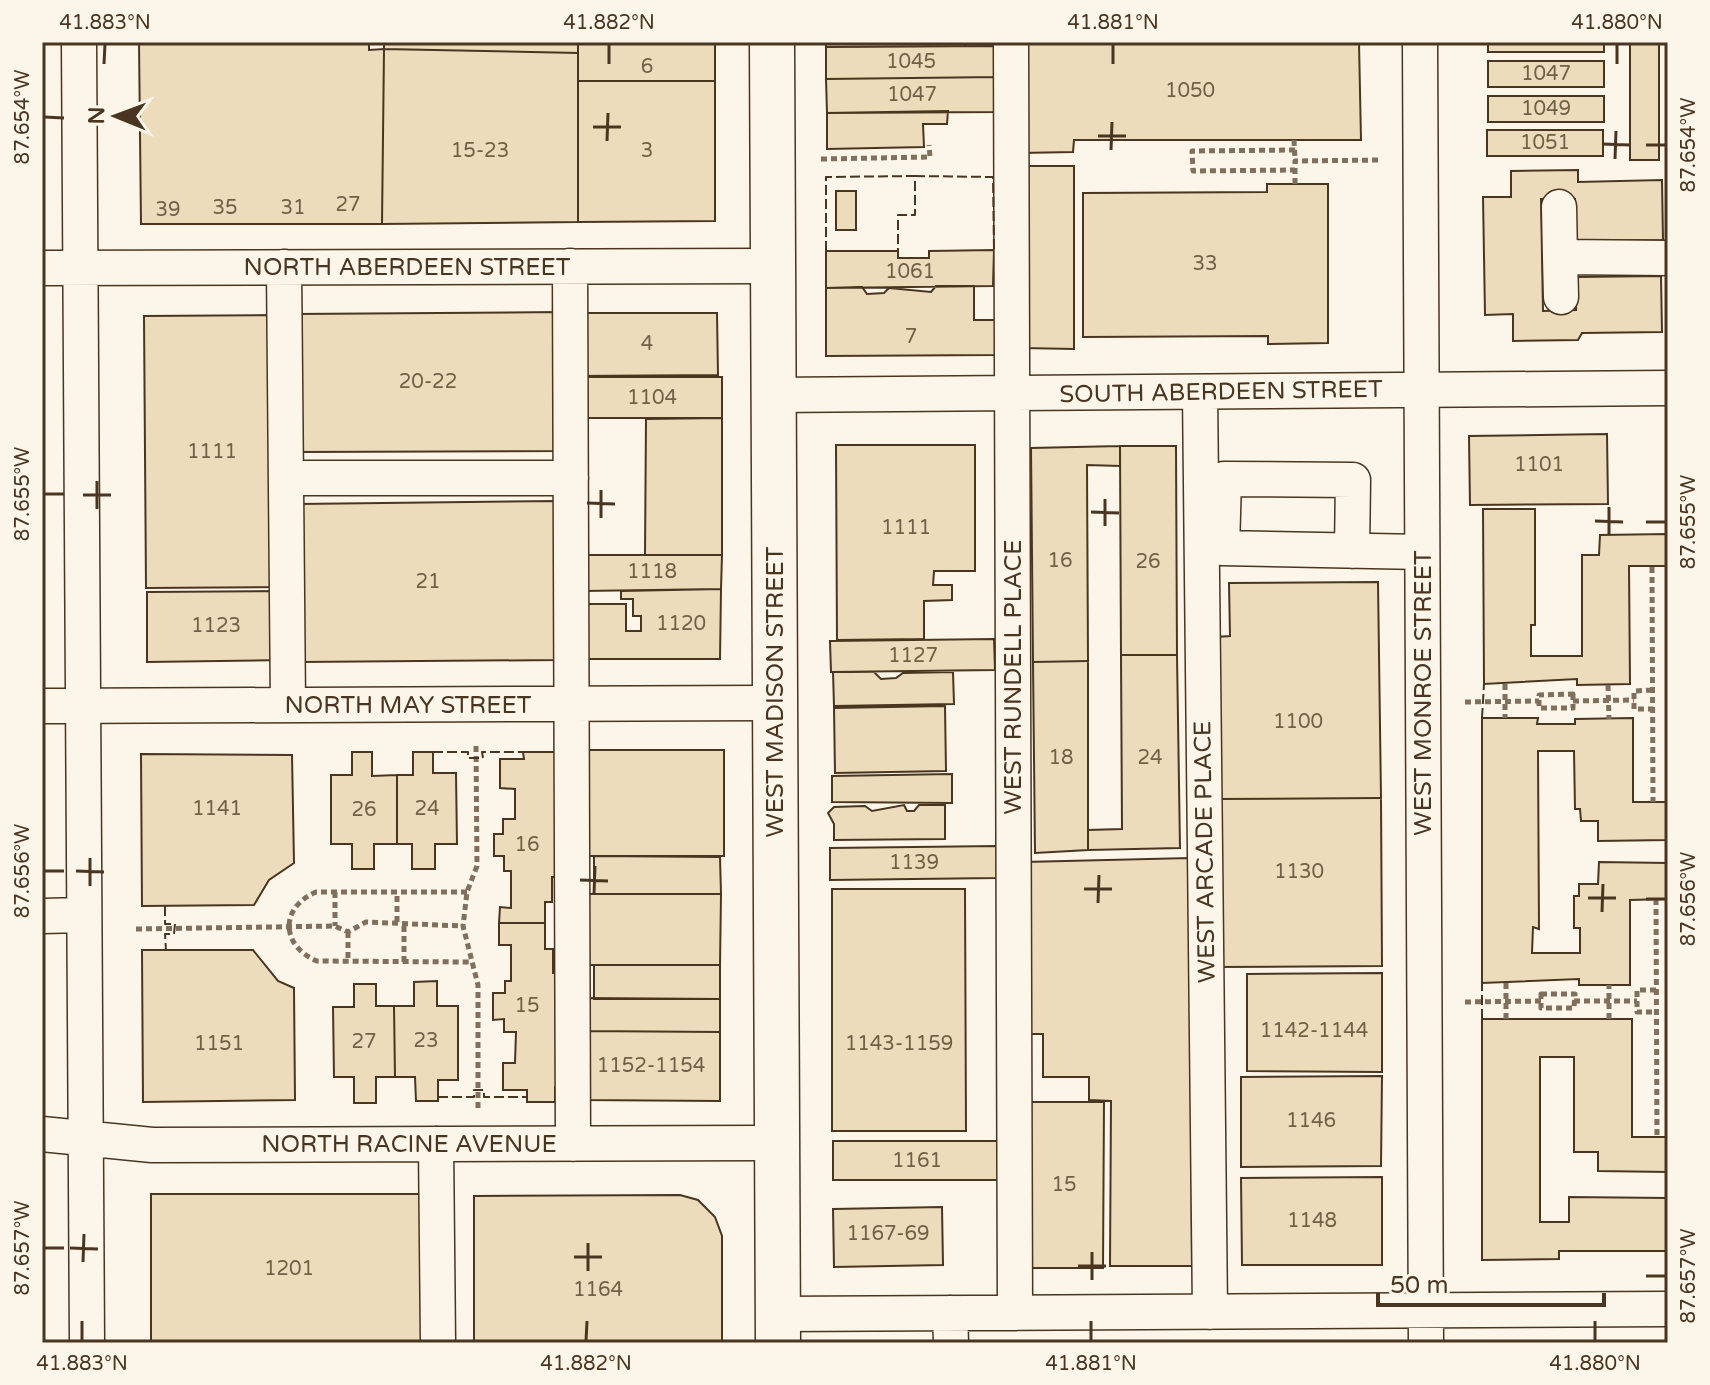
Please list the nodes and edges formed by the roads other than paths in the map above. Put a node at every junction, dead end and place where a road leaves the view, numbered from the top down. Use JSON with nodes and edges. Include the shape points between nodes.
{"nodes":[{"id":1,"x":79,"y":42,"type":"edge"},
{"id":2,"x":772,"y":42,"type":"edge"},
{"id":3,"x":1011,"y":42,"type":"edge"},
{"id":4,"x":1420,"y":42,"type":"edge"},
{"id":5,"x":1559,"y":207,"type":"dead end"},
{"id":6,"x":1560,"y":257,"type":"junction"},
{"id":7,"x":1668,"y":258,"type":"edge"},
{"id":8,"x":570,"y":266,"type":"junction"},
{"id":9,"x":773,"y":266,"type":"junction"},
{"id":10,"x":284,"y":267,"type":"junction"},
{"id":11,"x":42,"y":268,"type":"edge"},
{"id":12,"x":81,"y":268,"type":"junction"},
{"id":13,"x":1561,"y":297,"type":"dead end"},
{"id":14,"x":1668,"y":388,"type":"edge"},
{"id":15,"x":1421,"y":390,"type":"junction"},
{"id":16,"x":1200,"y":392,"type":"junction"},
{"id":17,"x":1012,"y":394,"type":"junction"},
{"id":18,"x":773,"y":395,"type":"junction"},
{"id":19,"x":287,"y":478,"type":"junction"},
{"id":20,"x":571,"y":478,"type":"junction"},
{"id":21,"x":1352,"y":551,"type":"dead end"},
{"id":22,"x":1422,"y":552,"type":"junction"},
{"id":23,"x":774,"y":703,"type":"junction"},
{"id":24,"x":572,"y":704,"type":"junction"},
{"id":25,"x":288,"y":705,"type":"junction"},
{"id":26,"x":42,"y":706,"type":"edge"},
{"id":27,"x":85,"y":707,"type":"junction"},
{"id":28,"x":84,"y":915,"type":"junction"},
{"id":29,"x":42,"y":916,"type":"edge"},
{"id":30,"x":42,"y":1134,"type":"edge"},
{"id":31,"x":87,"y":1139,"type":"junction"},
{"id":32,"x":776,"y":1143,"type":"junction"},
{"id":33,"x":436,"y":1144,"type":"junction"},
{"id":34,"x":573,"y":1144,"type":"junction"},
{"id":35,"x":1668,"y":1309,"type":"edge"},
{"id":36,"x":1210,"y":1312,"type":"junction"},
{"id":37,"x":1015,"y":1313,"type":"junction"},
{"id":38,"x":1426,"y":1327,"type":"edge"},
{"id":39,"x":778,"y":1328,"type":"edge"},
{"id":40,"x":951,"y":1328,"type":"edge"},
{"id":41,"x":87,"y":1343,"type":"edge"},
{"id":42,"x":438,"y":1343,"type":"edge"}],
"edges":[{"from":1,"to":12,"type":"street"},
{"from":2,"to":9,"type":"main road","name":"WEST MADISON STREET"},
{"from":3,"to":17,"type":"street","name":"WEST RUNDELL PLACE"},
{"from":4,"to":15,"type":"street","name":"WEST MONROE STREET"},
{"from":5,"to":6,"type":"street"},
{"from":6,"to":7,"type":"street"},
{"from":6,"to":13,"type":"street"},
{"from":8,"to":9,"type":"street","name":"NORTH ABERDEEN STREET"},
{"from":8,"to":10,"type":"street","name":"NORTH ABERDEEN STREET"},
{"from":8,"to":20,"type":"street"},
{"from":9,"to":18,"type":"main road","name":"WEST MADISON STREET"},
{"from":10,"to":12,"type":"street","name":"NORTH ABERDEEN STREET"},
{"from":10,"to":19,"type":"street"},
{"from":11,"to":12,"type":"street","name":"NORTH ABERDEEN STREET"},
{"from":12,"to":27,"type":"street"},
{"from":14,"to":15,"type":"street","name":"SOUTH ABERDEEN STREET"},
{"from":15,"to":16,"type":"street","name":"SOUTH ABERDEEN STREET"},
{"from":15,"to":22,"type":"street","name":"WEST MONROE STREET"},
{"from":16,"to":17,"type":"street","name":"SOUTH ABERDEEN STREET"},
{"from":16,"to":36,"type":"street","name":"WEST ARCADE PLACE"},
{"from":17,"to":18,"type":"street","name":"SOUTH ABERDEEN STREET"},
{"from":17,"to":37,"type":"street","name":"WEST RUNDELL PLACE"},
{"from":18,"to":23,"type":"main road","name":"WEST MADISON STREET"},
{"from":19,"to":20,"type":"street"},
{"from":19,"to":25,"type":"street"},
{"from":20,"to":24,"type":"street"},
{"from":21,"to":22,"type":"street"},
{"from":22,"to":38,"type":"street","name":"WEST MONROE STREET"},
{"from":23,"to":24,"type":"street","name":"NORTH MAY STREET"},
{"from":23,"to":32,"type":"main road","name":"WEST MADISON STREET"},
{"from":24,"to":25,"type":"street","name":"NORTH MAY STREET"},
{"from":24,"to":34,"type":"street"},
{"from":25,"to":27,"type":"street","name":"NORTH MAY STREET"},
{"from":26,"to":27,"type":"street","name":"NORTH MAY STREET"},
{"from":27,"to":28,"type":"street"},
{"from":28,"to":29,"type":"street"},
{"from":28,"to":31,"type":"street"},
{"from":30,"to":31,"type":"street","name":"NORTH RACINE AVENUE"},
{"from":31,"to":33,"type":"street","name":"NORTH RACINE AVENUE","via":[[152,1145]]},
{"from":31,"to":41,"type":"street"},
{"from":32,"to":34,"type":"street","name":"NORTH RACINE AVENUE"},
{"from":32,"to":39,"type":"main road","name":"WEST MADISON STREET"},
{"from":33,"to":34,"type":"street","name":"NORTH RACINE AVENUE"},
{"from":33,"to":42,"type":"street"},
{"from":35,"to":38,"type":"street"},
{"from":36,"to":37,"type":"street"},
{"from":36,"to":38,"type":"street"},
{"from":37,"to":40,"type":"street"},
{"from":39,"to":40,"type":"street"}]}
